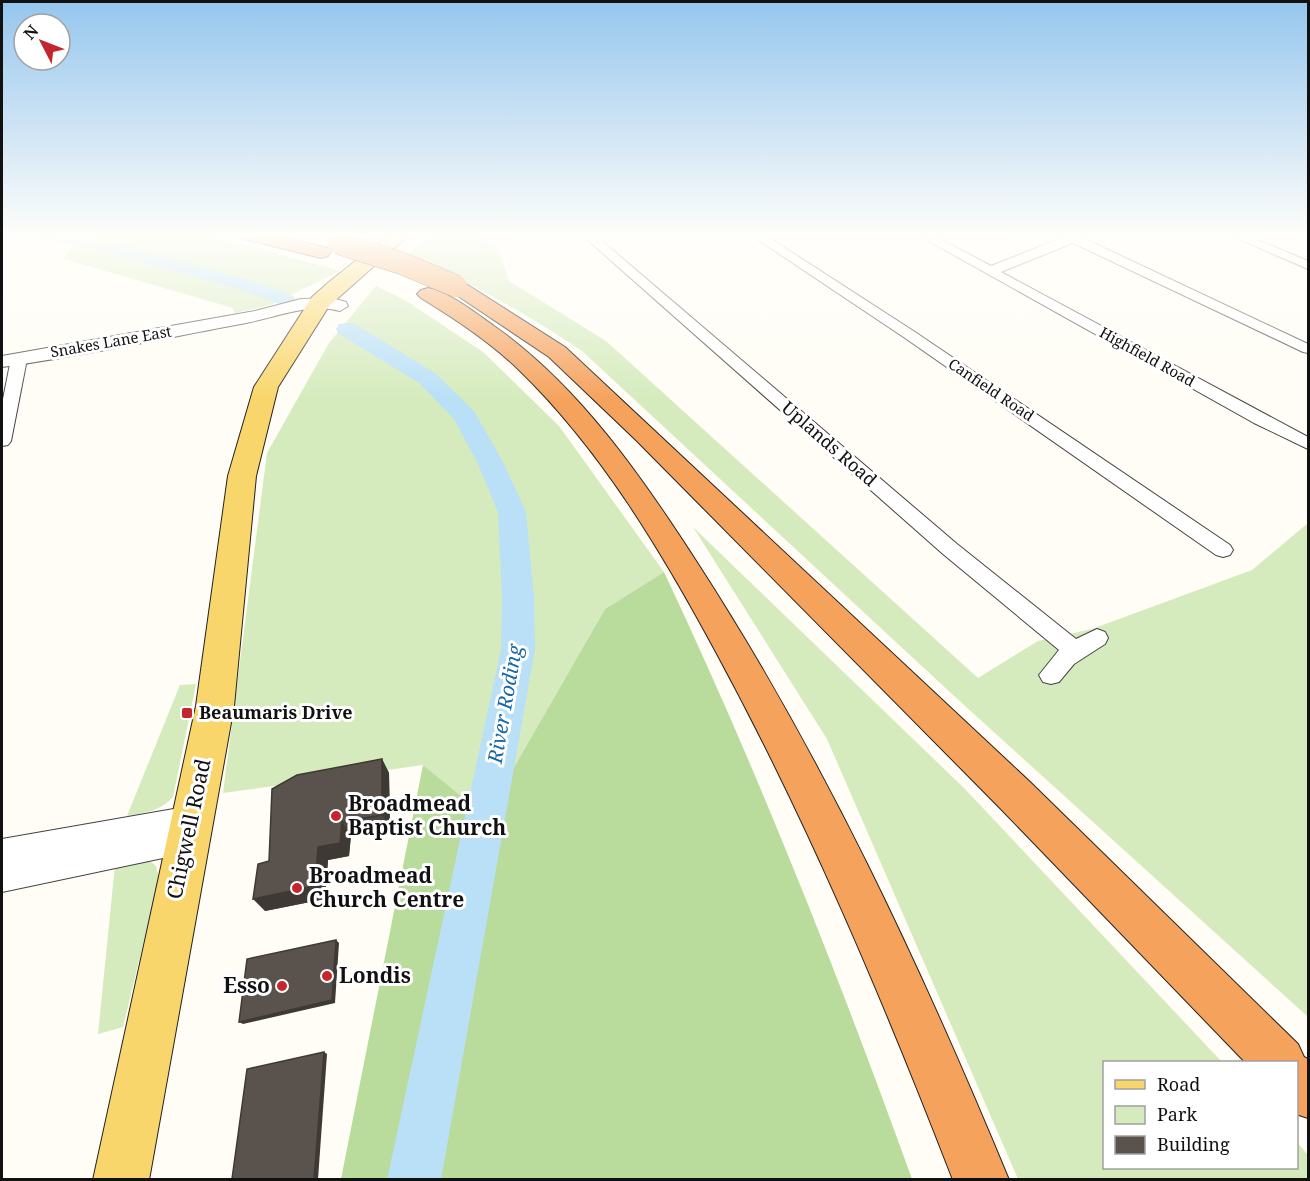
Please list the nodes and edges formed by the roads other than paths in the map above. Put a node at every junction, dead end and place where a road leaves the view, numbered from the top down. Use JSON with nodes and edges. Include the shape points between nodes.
{"nodes":[{"id":1,"x":334,"y":290,"type":"edge"},
{"id":2,"x":346,"y":290,"type":"edge"},
{"id":3,"x":442,"y":290,"type":"joint"},
{"id":4,"x":652,"y":290,"type":"edge"},
{"id":5,"x":841,"y":290,"type":"edge"},
{"id":6,"x":1026,"y":290,"type":"edge"},
{"id":7,"x":1187,"y":290,"type":"edge"},
{"id":8,"x":325,"y":307,"type":"junction"},
{"id":9,"x":1308,"y":349,"type":"edge"},
{"id":10,"x":10,"y":360,"type":"edge"},
{"id":11,"x":2,"y":441,"type":"edge"},
{"id":12,"x":1308,"y":444,"type":"edge"},
{"id":13,"x":1223,"y":550,"type":"dead end"},
{"id":14,"x":1097,"y":638,"type":"dead end"},
{"id":15,"x":1073,"y":649,"type":"junction"},
{"id":16,"x":1051,"y":675,"type":"dead end"},
{"id":17,"x":189,"y":830,"type":"junction"},
{"id":18,"x":2,"y":852,"type":"edge"},
{"id":19,"x":2,"y":878,"type":"edge"},
{"id":20,"x":1279,"y":1061,"type":"edge"},
{"id":21,"x":121,"y":1179,"type":"edge"},
{"id":22,"x":981,"y":1179,"type":"edge"}],
"edges":[{"from":1,"to":8,"type":"main road","name":"Chigwell Road"},
{"from":2,"to":8,"type":"main road","name":"Chigwell Road"},
{"from":3,"to":20,"type":"highway","via":[[500,313],[557,352],[1015,795]]},
{"from":3,"to":22,"type":"highway","via":[[527,365],[580,423],[688,573],[759,693],[849,872]]},
{"from":4,"to":15,"type":"street","name":"Uplands Road","via":[[950,549]]},
{"from":5,"to":13,"type":"street","name":"Canfield Road"},
{"from":6,"to":12,"type":"street","name":"Highfield Road"},
{"from":7,"to":9,"type":"street"},
{"from":8,"to":10,"type":"street","name":"Snakes Lane East","via":[[256,315]]},
{"from":8,"to":17,"type":"main road","name":"Chigwell Road","via":[[242,476],[215,706]]},
{"from":10,"to":11,"type":"street"},
{"from":14,"to":15,"type":"street"},
{"from":15,"to":16,"type":"street"},
{"from":17,"to":18,"type":"street"},
{"from":17,"to":19,"type":"street"},
{"from":17,"to":21,"type":"main road","name":"Chigwell Road"}]}
